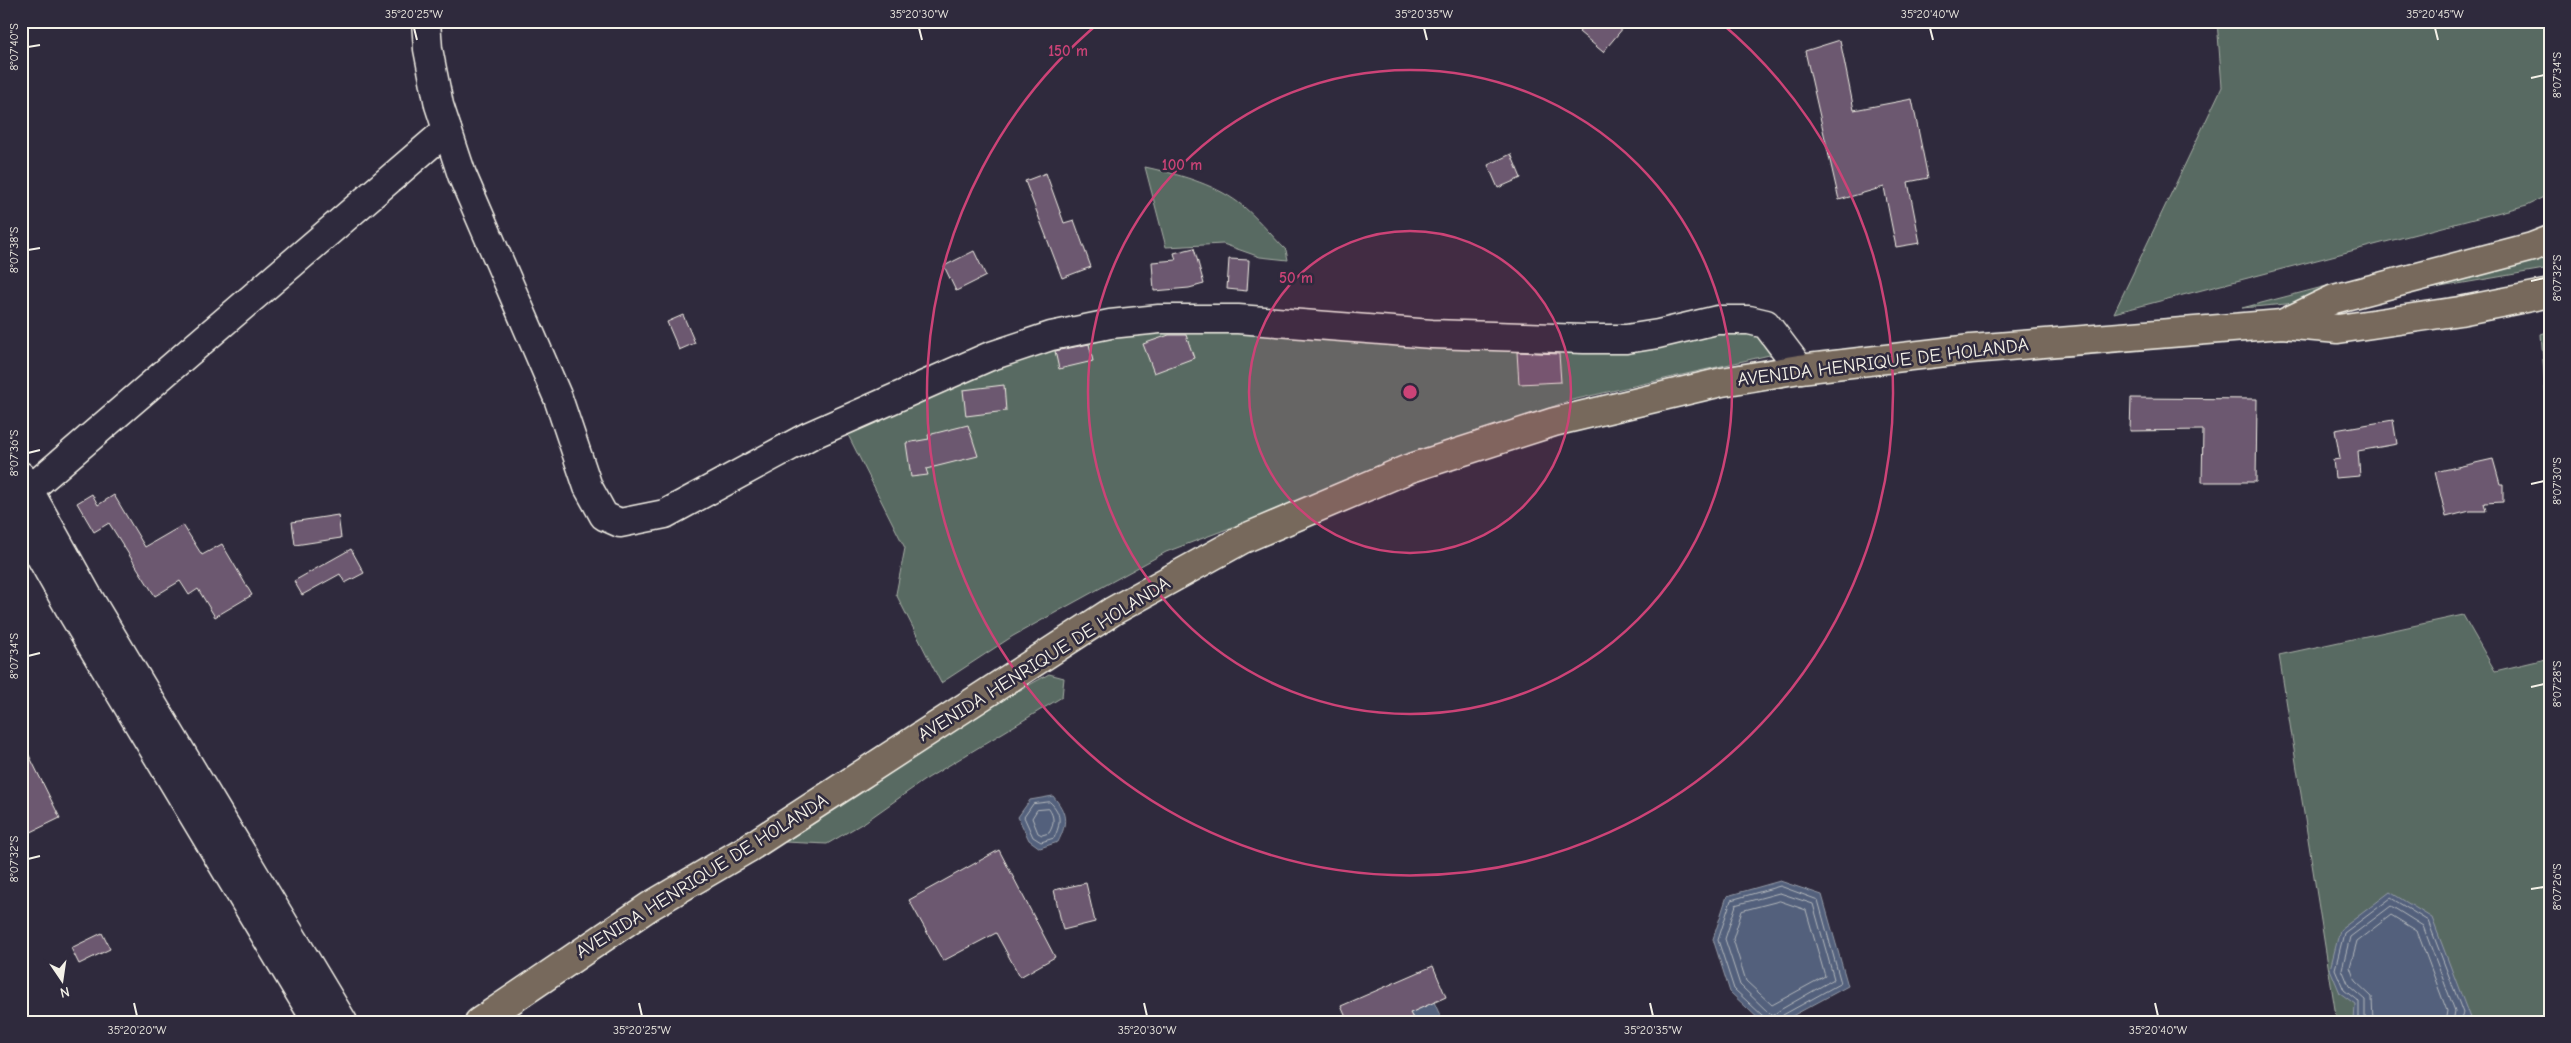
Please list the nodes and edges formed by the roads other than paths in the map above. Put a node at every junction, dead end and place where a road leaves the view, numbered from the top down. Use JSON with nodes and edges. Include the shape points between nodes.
{"nodes":[{"id":1,"x":426,"y":21,"type":"edge"},
{"id":2,"x":447,"y":130,"type":"junction"},
{"id":3,"x":2550,"y":240,"type":"edge"},
{"id":4,"x":2550,"y":293,"type":"edge"},
{"id":5,"x":2282,"y":324,"type":"junction"},
{"id":6,"x":1800,"y":368,"type":"junction"},
{"id":7,"x":24,"y":488,"type":"edge"},
{"id":8,"x":21,"y":522,"type":"edge"},
{"id":9,"x":317,"y":1022,"type":"edge"},
{"id":10,"x":343,"y":1022,"type":"edge"},
{"id":11,"x":479,"y":1022,"type":"edge"}],
"edges":[{"from":1,"to":2,"type":"street","via":[[432,74]]},
{"from":2,"to":6,"type":"street","via":[[462,175],[558,398],[588,487],[604,516],[620,523],[665,514],[810,436],[988,357],[1051,336],[1110,324],[1159,319],[1238,319],[1432,334],[1584,340],[1658,334],[1717,320],[1749,320],[1766,324]]},
{"from":2,"to":7,"type":"street"},
{"from":3,"to":5,"type":"main road","via":[[2334,299]]},
{"from":4,"to":5,"type":"main road","via":[[2460,311],[2338,329]]},
{"from":5,"to":6,"type":"main road","name":"AVENIDA HENRIQUE DE HOLANDA"},
{"from":6,"to":11,"type":"main road","name":"AVENIDA HENRIQUE DE HOLANDA","via":[[1722,382],[1554,422],[1408,470],[1243,539],[1113,611],[747,848],[650,906]]},
{"from":7,"to":10,"type":"street"},
{"from":8,"to":9,"type":"street"}]}
